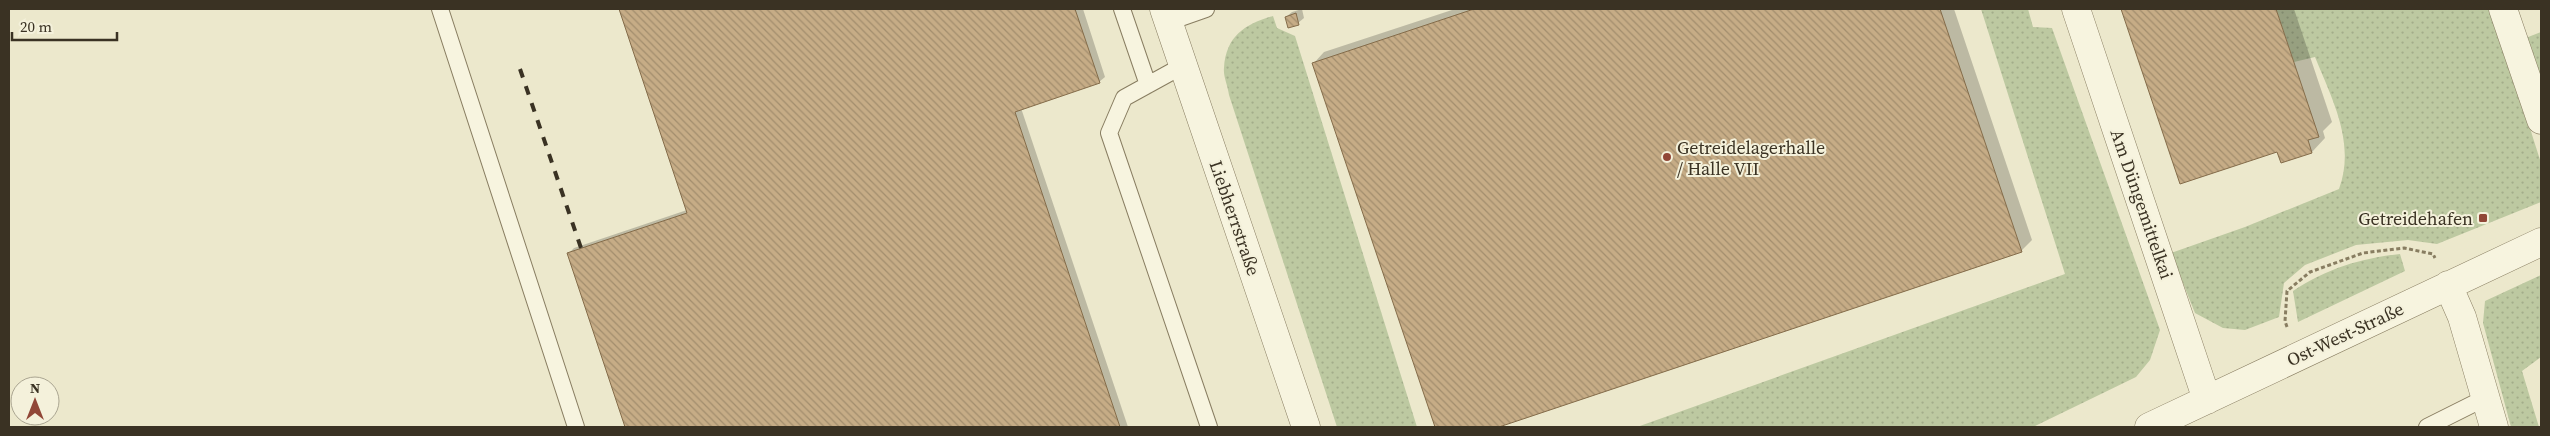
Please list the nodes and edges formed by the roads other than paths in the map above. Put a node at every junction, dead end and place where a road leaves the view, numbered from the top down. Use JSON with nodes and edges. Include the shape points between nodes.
{"nodes":[{"id":1,"x":440,"y":9,"type":"edge"},
{"id":2,"x":1122,"y":9,"type":"edge"},
{"id":3,"x":1206,"y":9,"type":"edge"},
{"id":4,"x":2076,"y":9,"type":"edge"},
{"id":5,"x":2503,"y":9,"type":"edge"},
{"id":6,"x":1167,"y":15,"type":"edge"},
{"id":7,"x":1184,"y":64,"type":"junction"},
{"id":8,"x":1148,"y":84,"type":"junction"},
{"id":9,"x":2541,"y":120,"type":"edge"},
{"id":10,"x":2541,"y":242,"type":"edge"},
{"id":11,"x":2448,"y":286,"type":"junction"},
{"id":12,"x":2487,"y":396,"type":"junction"},
{"id":13,"x":2207,"y":400,"type":"junction"},
{"id":14,"x":576,"y":427,"type":"edge"},
{"id":15,"x":1209,"y":427,"type":"edge"},
{"id":16,"x":1306,"y":427,"type":"edge"},
{"id":17,"x":2149,"y":427,"type":"edge"},
{"id":18,"x":2427,"y":427,"type":"edge"},
{"id":19,"x":2494,"y":427,"type":"edge"}],
"edges":[{"from":1,"to":14,"type":"lane"},
{"from":2,"to":8,"type":"lane"},
{"from":3,"to":6,"type":"lane"},
{"from":4,"to":13,"type":"street","name":"Am Düngemittelkai"},
{"from":5,"to":9,"type":"street"},
{"from":6,"to":7,"type":"street","name":"Liebherrstraße"},
{"from":7,"to":8,"type":"lane"},
{"from":7,"to":16,"type":"street","name":"Liebherrstraße"},
{"from":8,"to":15,"type":"lane","via":[[1124,98],[1109,133]]},
{"from":10,"to":11,"type":"street","name":"Ost-West-Straße"},
{"from":11,"to":12,"type":"street","via":[[2462,317]]},
{"from":11,"to":13,"type":"street","name":"Ost-West-Straße"},
{"from":12,"to":18,"type":"lane"},
{"from":12,"to":19,"type":"street"},
{"from":13,"to":17,"type":"street","name":"Ost-West-Straße"}]}
